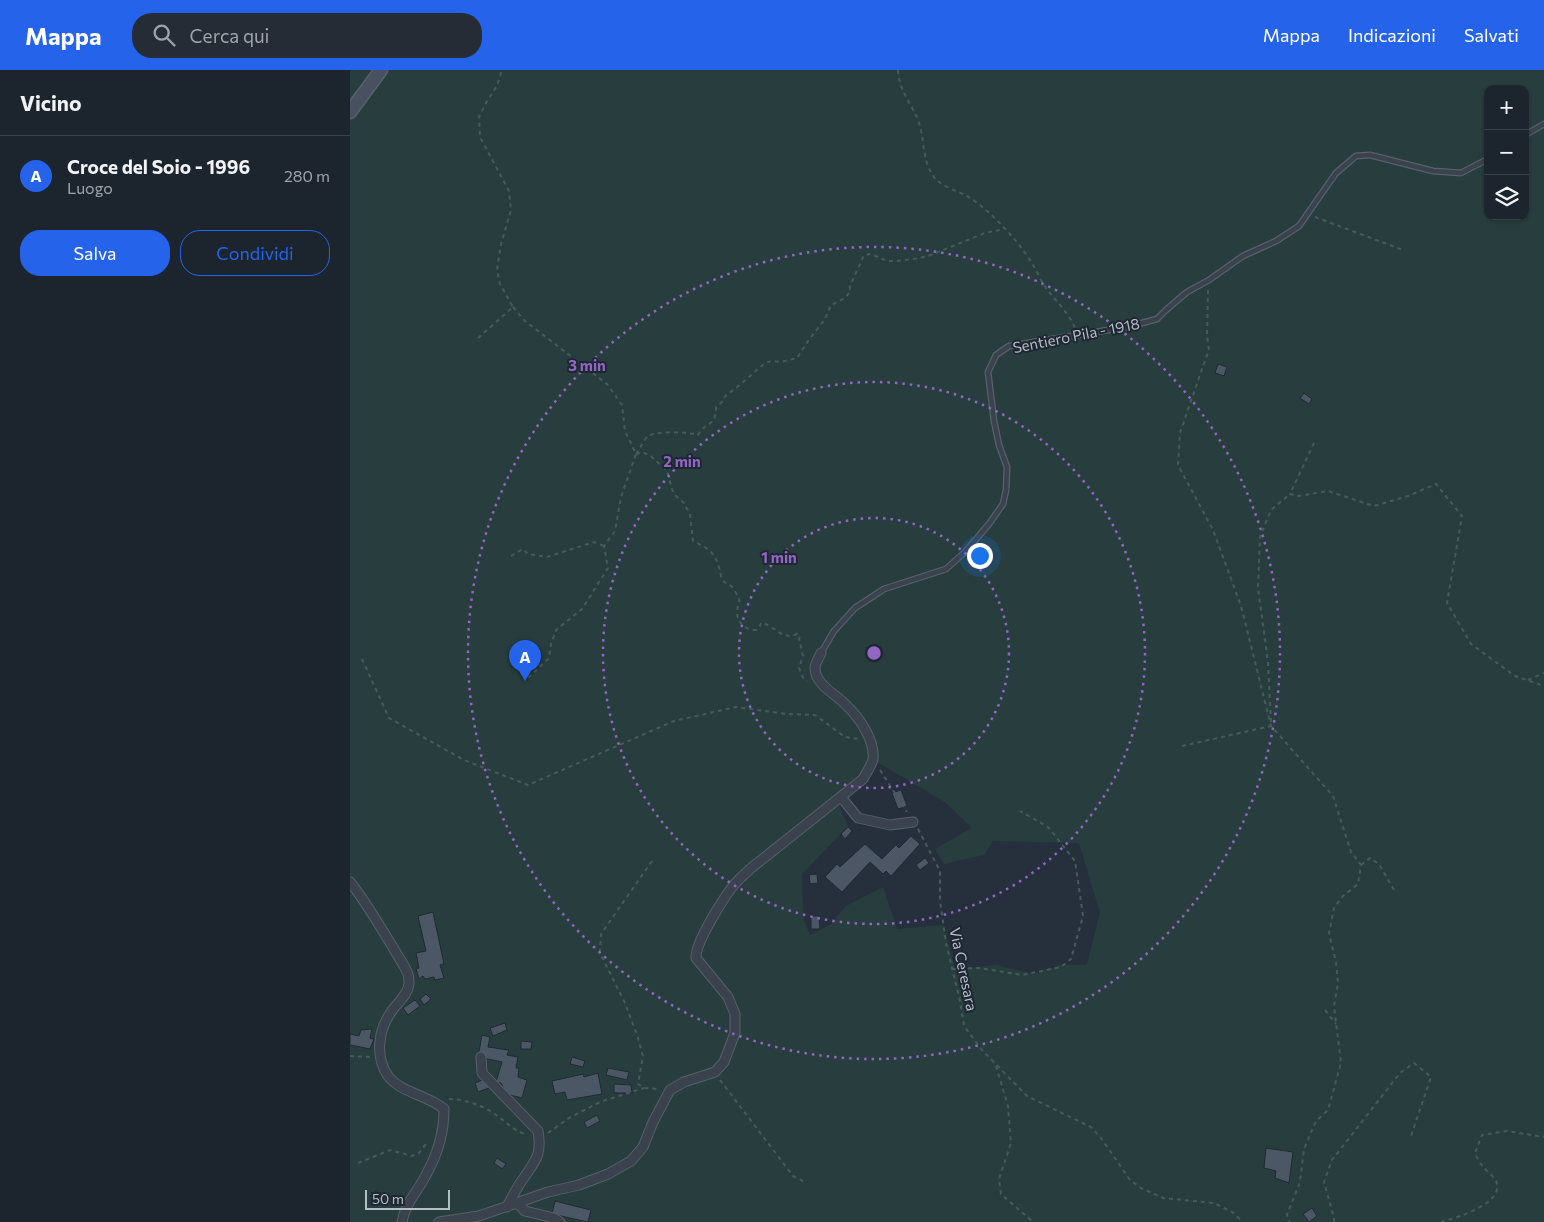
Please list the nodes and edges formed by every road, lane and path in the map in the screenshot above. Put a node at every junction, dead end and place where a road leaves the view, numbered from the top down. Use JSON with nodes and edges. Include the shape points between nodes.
{"nodes":[{"id":1,"x":381,"y":70,"type":"edge"},
{"id":2,"x":502,"y":70,"type":"edge"},
{"id":3,"x":898,"y":70,"type":"edge"},
{"id":4,"x":350,"y":112,"type":"edge"},
{"id":5,"x":1544,"y":124,"type":"edge"},
{"id":6,"x":1529,"y":133,"type":"edge"},
{"id":7,"x":1484,"y":161,"type":"edge"},
{"id":8,"x":1308,"y":214,"type":"junction"},
{"id":9,"x":1004,"y":229,"type":"junction"},
{"id":10,"x":1402,"y":250,"type":"dead end"},
{"id":11,"x":1209,"y":280,"type":"junction"},
{"id":12,"x":513,"y":306,"type":"junction"},
{"id":13,"x":1078,"y":335,"type":"junction"},
{"id":14,"x":478,"y":338,"type":"dead end"},
{"id":15,"x":1314,"y":443,"type":"dead end"},
{"id":16,"x":636,"y":454,"type":"junction"},
{"id":17,"x":1290,"y":494,"type":"junction"},
{"id":18,"x":604,"y":546,"type":"junction"},
{"id":19,"x":511,"y":556,"type":"dead end"},
{"id":20,"x":821,"y":653,"type":"joint"},
{"id":21,"x":362,"y":659,"type":"dead end"},
{"id":22,"x":1544,"y":673,"type":"edge"},
{"id":23,"x":819,"y":680,"type":"junction"},
{"id":24,"x":1528,"y":680,"type":"junction"},
{"id":25,"x":525,"y":681,"type":"dead end"},
{"id":26,"x":1544,"y":686,"type":"edge"},
{"id":27,"x":1271,"y":726,"type":"junction"},
{"id":28,"x":871,"y":740,"type":"junction"},
{"id":29,"x":1182,"y":746,"type":"dead end"},
{"id":30,"x":873,"y":760,"type":"junction"},
{"id":31,"x":840,"y":798,"type":"junction"},
{"id":32,"x":1020,"y":811,"type":"dead end"},
{"id":33,"x":913,"y":822,"type":"junction"},
{"id":34,"x":652,"y":861,"type":"dead end"},
{"id":35,"x":1361,"y":865,"type":"junction"},
{"id":36,"x":350,"y":882,"type":"edge"},
{"id":37,"x":1394,"y":890,"type":"dead end"},
{"id":38,"x":952,"y":969,"type":"junction"},
{"id":39,"x":1325,"y":1010,"type":"dead end"},
{"id":40,"x":1336,"y":1024,"type":"junction"},
{"id":41,"x":350,"y":1056,"type":"edge"},
{"id":42,"x":482,"y":1057,"type":"dead end"},
{"id":43,"x":380,"y":1058,"type":"junction"},
{"id":44,"x":995,"y":1064,"type":"junction"},
{"id":45,"x":715,"y":1072,"type":"junction"},
{"id":46,"x":644,"y":1088,"type":"junction"},
{"id":47,"x":670,"y":1090,"type":"junction"},
{"id":48,"x":446,"y":1099,"type":"dead end"},
{"id":49,"x":1410,"y":1136,"type":"dead end"},
{"id":50,"x":1544,"y":1137,"type":"edge"},
{"id":51,"x":540,"y":1138,"type":"junction"},
{"id":52,"x":439,"y":1144,"type":"junction"},
{"id":53,"x":358,"y":1163,"type":"dead end"},
{"id":54,"x":803,"y":1180,"type":"dead end"},
{"id":55,"x":517,"y":1203,"type":"junction"},
{"id":56,"x":507,"y":1207,"type":"junction"},
{"id":57,"x":402,"y":1222,"type":"edge"},
{"id":58,"x":439,"y":1222,"type":"edge"},
{"id":59,"x":560,"y":1222,"type":"edge"},
{"id":60,"x":1033,"y":1222,"type":"edge"},
{"id":61,"x":1243,"y":1222,"type":"edge"},
{"id":62,"x":1290,"y":1222,"type":"edge"},
{"id":63,"x":1334,"y":1222,"type":"edge"},
{"id":64,"x":1441,"y":1222,"type":"edge"}],
"edges":[{"from":1,"to":4,"type":"street"},
{"from":2,"to":12,"type":"path","via":[[497,86],[479,117],[480,137],[509,191],[511,210],[501,244],[498,270],[500,284]]},
{"from":3,"to":9,"type":"path","via":[[898,81],[919,121],[926,161],[935,179],[974,200]]},
{"from":5,"to":6,"type":"lane"},
{"from":7,"to":8,"type":"lane","name":"Sentiero Pila - 1918","via":[[1461,173],[1433,171],[1370,155],[1356,156],[1336,173]]},
{"from":8,"to":10,"type":"path"},
{"from":8,"to":11,"type":"lane","name":"Sentiero Pila - 1918","via":[[1299,226],[1243,256]]},
{"from":9,"to":13,"type":"path","via":[[1072,320]]},
{"from":9,"to":16,"type":"path","via":[[920,258],[897,261],[864,255],[850,292],[832,305],[797,358],[765,363],[726,395],[716,407],[713,420],[698,435],[683,432],[652,434]]},
{"from":11,"to":13,"type":"lane","name":"Sentiero Pila - 1918","via":[[1187,292],[1157,319]]},
{"from":11,"to":27,"type":"path","via":[[1209,350],[1180,433],[1178,465],[1213,530],[1238,598]]},
{"from":12,"to":14,"type":"path"},
{"from":12,"to":16,"type":"path","via":[[525,321],[607,384],[622,405],[625,431]]},
{"from":13,"to":20,"type":"lane","name":"Sentiero Pila - 1918","via":[[1009,346],[996,355],[988,372],[994,422],[1007,467],[1003,504],[965,552],[946,569],[884,590],[855,608],[834,631]]},
{"from":15,"to":17,"type":"path"},
{"from":16,"to":18,"type":"path","via":[[621,497],[615,531]]},
{"from":16,"to":23,"type":"path","via":[[643,452],[667,471],[674,494],[690,514],[693,541],[711,551],[721,577],[739,598],[737,611],[740,623],[749,630],[756,630],[761,623],[766,623],[776,632],[800,636],[803,656],[799,668],[804,680],[812,682],[812,686]]},
{"from":17,"to":24,"type":"path","via":[[1299,496],[1328,491],[1374,506],[1436,484],[1462,516],[1447,604],[1471,644],[1514,676]]},
{"from":17,"to":27,"type":"path","via":[[1271,510],[1260,537],[1258,588],[1268,662]]},
{"from":18,"to":19,"type":"path","via":[[594,542],[548,557],[528,554],[523,549]]},
{"from":18,"to":25,"type":"path","via":[[608,568],[582,609],[556,630],[549,658]]},
{"from":20,"to":23,"type":"street","via":[[815,667]]},
{"from":21,"to":28,"type":"path","via":[[389,718],[464,760],[528,785],[674,721],[736,707],[815,716],[845,737]]},
{"from":22,"to":24,"type":"path"},
{"from":23,"to":28,"type":"street","via":[[848,706]]},
{"from":24,"to":26,"type":"path"},
{"from":27,"to":29,"type":"path"},
{"from":27,"to":35,"type":"path","via":[[1333,796],[1351,852]]},
{"from":28,"to":30,"type":"street"},
{"from":30,"to":31,"type":"street","via":[[863,779]]},
{"from":30,"to":33,"type":"path","name":"Via Ceresara"},
{"from":31,"to":33,"type":"street","via":[[858,818],[890,825]]},
{"from":31,"to":45,"type":"street","via":[[734,885],[696,952],[696,958],[728,997],[735,1014],[735,1033],[730,1049]]},
{"from":32,"to":38,"type":"path","via":[[1048,827],[1075,861],[1084,916],[1071,959],[1061,967],[1022,975],[979,968]]},
{"from":33,"to":38,"type":"path","name":"Via Ceresara","via":[[940,871],[940,901]]},
{"from":34,"to":46,"type":"path","via":[[601,934],[600,954],[637,1035],[643,1056],[638,1084]]},
{"from":35,"to":37,"type":"path","via":[[1370,858],[1379,864]]},
{"from":35,"to":40,"type":"path","via":[[1358,884],[1334,908],[1329,933],[1338,982],[1334,1006]]},
{"from":36,"to":43,"type":"street","via":[[408,973],[409,986],[404,997],[391,1012],[380,1034]]},
{"from":38,"to":44,"type":"path","name":"Via Ceresara","via":[[964,1026]]},
{"from":39,"to":40,"type":"path"},
{"from":40,"to":62,"type":"path","via":[[1341,1063],[1328,1110],[1316,1122],[1304,1149],[1300,1182],[1288,1215]]},
{"from":41,"to":43,"type":"path"},
{"from":42,"to":51,"type":"street","via":[[482,1073],[538,1131]]},
{"from":43,"to":52,"type":"street","via":[[389,1078],[444,1109],[444,1127]]},
{"from":44,"to":60,"type":"path","via":[[1008,1106],[1011,1144],[999,1178],[1001,1194]]},
{"from":44,"to":61,"type":"path","name":"Via Ceresara","via":[[1027,1096],[1090,1127],[1130,1180],[1141,1188],[1163,1198],[1214,1203]]},
{"from":45,"to":47,"type":"street"},
{"from":45,"to":54,"type":"path","via":[[793,1176]]},
{"from":46,"to":47,"type":"path"},
{"from":46,"to":51,"type":"path","via":[[600,1102]]},
{"from":47,"to":55,"type":"street","via":[[643,1147],[632,1161],[578,1185]]},
{"from":48,"to":51,"type":"path","via":[[473,1103],[515,1130]]},
{"from":49,"to":63,"type":"path","via":[[1431,1077],[1414,1063],[1400,1073],[1332,1160],[1324,1182]]},
{"from":50,"to":64,"type":"path","via":[[1507,1130],[1482,1135],[1475,1153],[1478,1162],[1496,1180],[1497,1189],[1491,1199],[1473,1212]]},
{"from":51,"to":56,"type":"street","via":[[538,1156]]},
{"from":52,"to":53,"type":"path","via":[[432,1136],[420,1152],[412,1156],[390,1150]]},
{"from":52,"to":57,"type":"street"},
{"from":55,"to":56,"type":"street"},
{"from":55,"to":59,"type":"street","via":[[525,1211]]},
{"from":56,"to":58,"type":"street","via":[[479,1216]]}]}
